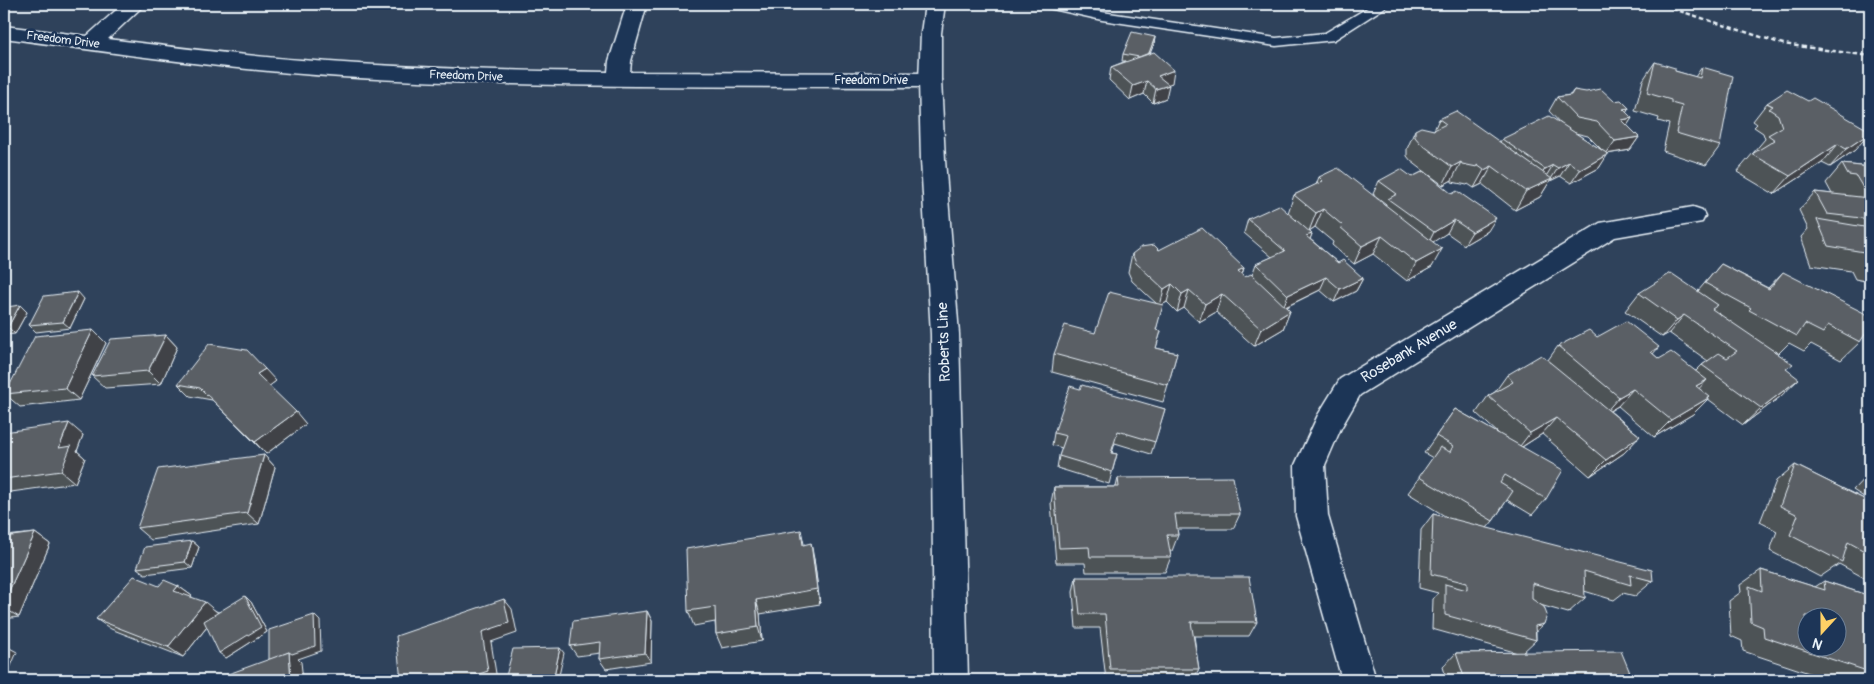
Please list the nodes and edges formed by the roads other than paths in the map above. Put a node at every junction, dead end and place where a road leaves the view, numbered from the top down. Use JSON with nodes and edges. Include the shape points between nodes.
{"nodes":[{"id":1,"x":135,"y":4,"type":"edge"},
{"id":2,"x":637,"y":4,"type":"edge"},
{"id":3,"x":935,"y":4,"type":"edge"},
{"id":4,"x":1048,"y":4,"type":"edge"},
{"id":5,"x":1383,"y":4,"type":"edge"},
{"id":6,"x":4,"y":32,"type":"edge"},
{"id":7,"x":92,"y":43,"type":"junction"},
{"id":8,"x":618,"y":79,"type":"junction"},
{"id":9,"x":930,"y":80,"type":"junction"},
{"id":10,"x":1693,"y":216,"type":"dead end"},
{"id":11,"x":951,"y":680,"type":"edge"},
{"id":12,"x":1359,"y":680,"type":"edge"}],
"edges":[{"from":1,"to":7,"type":"street"},
{"from":2,"to":8,"type":"street"},
{"from":3,"to":9,"type":"street","name":"Roberts Line"},
{"from":4,"to":5,"type":"lane","via":[[1102,16],[1276,42],[1329,36]]},
{"from":6,"to":7,"type":"street","name":"Freedom Drive"},
{"from":7,"to":8,"type":"street","name":"Freedom Drive","via":[[240,63],[342,70],[490,78]]},
{"from":8,"to":9,"type":"street","name":"Freedom Drive"},
{"from":9,"to":11,"type":"street","name":"Roberts Line","via":[[946,334]]},
{"from":10,"to":12,"type":"street","name":"Rosebank Avenue","via":[[1609,229],[1350,387],[1328,424],[1310,466],[1312,516]]}]}
